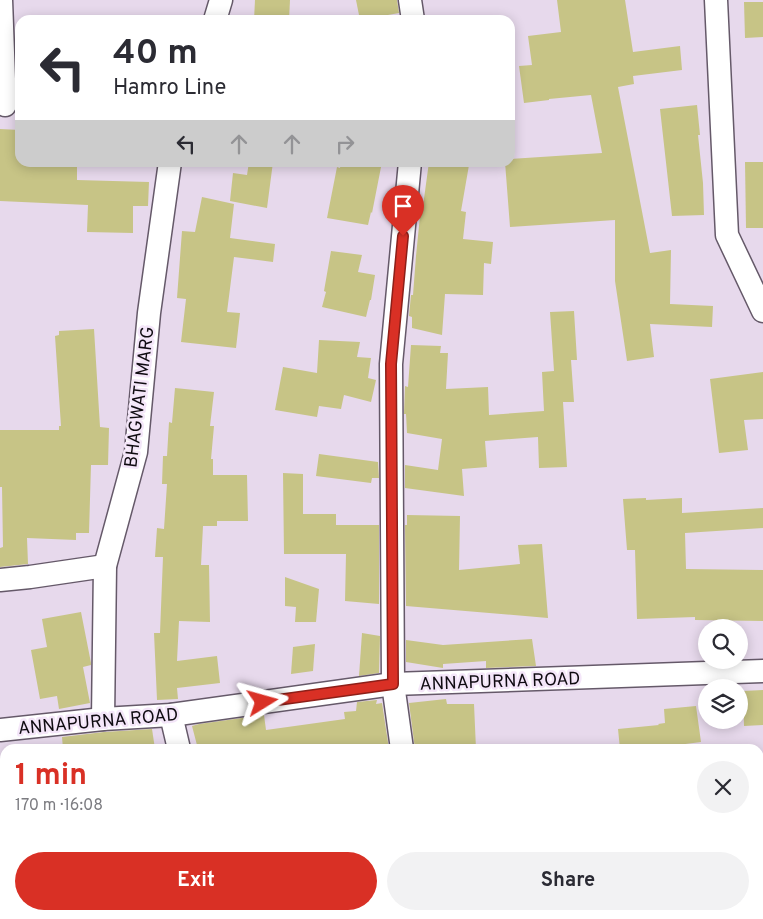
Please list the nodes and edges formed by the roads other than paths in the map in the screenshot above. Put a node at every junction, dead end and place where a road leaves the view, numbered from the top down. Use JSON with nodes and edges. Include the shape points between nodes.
{"nodes":[{"id":1,"x":1,"y":0,"type":"edge"},
{"id":2,"x":221,"y":0,"type":"edge"},
{"id":3,"x":410,"y":0,"type":"edge"},
{"id":4,"x":716,"y":0,"type":"edge"},
{"id":5,"x":216,"y":15,"type":"edge"},
{"id":6,"x":412,"y":15,"type":"edge"},
{"id":7,"x":5,"y":105,"type":"dead end"},
{"id":8,"x":169,"y":167,"type":"edge"},
{"id":9,"x":410,"y":167,"type":"edge"},
{"id":10,"x":763,"y":311,"type":"edge"},
{"id":11,"x":105,"y":566,"type":"junction"},
{"id":12,"x":0,"y":580,"type":"edge"},
{"id":13,"x":763,"y":671,"type":"edge"},
{"id":14,"x":393,"y":684,"type":"junction"},
{"id":15,"x":171,"y":715,"type":"junction"},
{"id":16,"x":103,"y":719,"type":"junction"},
{"id":17,"x":0,"y":730,"type":"edge"},
{"id":18,"x":178,"y":744,"type":"edge"},
{"id":19,"x":401,"y":744,"type":"edge"}],
"edges":[{"from":1,"to":7,"type":"street"},
{"from":2,"to":5,"type":"street"},
{"from":3,"to":6,"type":"street"},
{"from":4,"to":10,"type":"street","via":[[727,235]]},
{"from":8,"to":11,"type":"street","name":"BHAGWATI MARG","via":[[149,313],[136,452]]},
{"from":9,"to":14,"type":"street","via":[[391,364]]},
{"from":11,"to":12,"type":"street"},
{"from":11,"to":16,"type":"street","name":"BHAGWATI MARG"},
{"from":13,"to":14,"type":"street","name":"ANNAPURNA ROAD"},
{"from":14,"to":15,"type":"street","name":"ANNAPURNA ROAD"},
{"from":14,"to":19,"type":"street"},
{"from":15,"to":16,"type":"street","name":"ANNAPURNA ROAD"},
{"from":15,"to":18,"type":"street"},
{"from":16,"to":17,"type":"street","name":"ANNAPURNA ROAD"}]}
